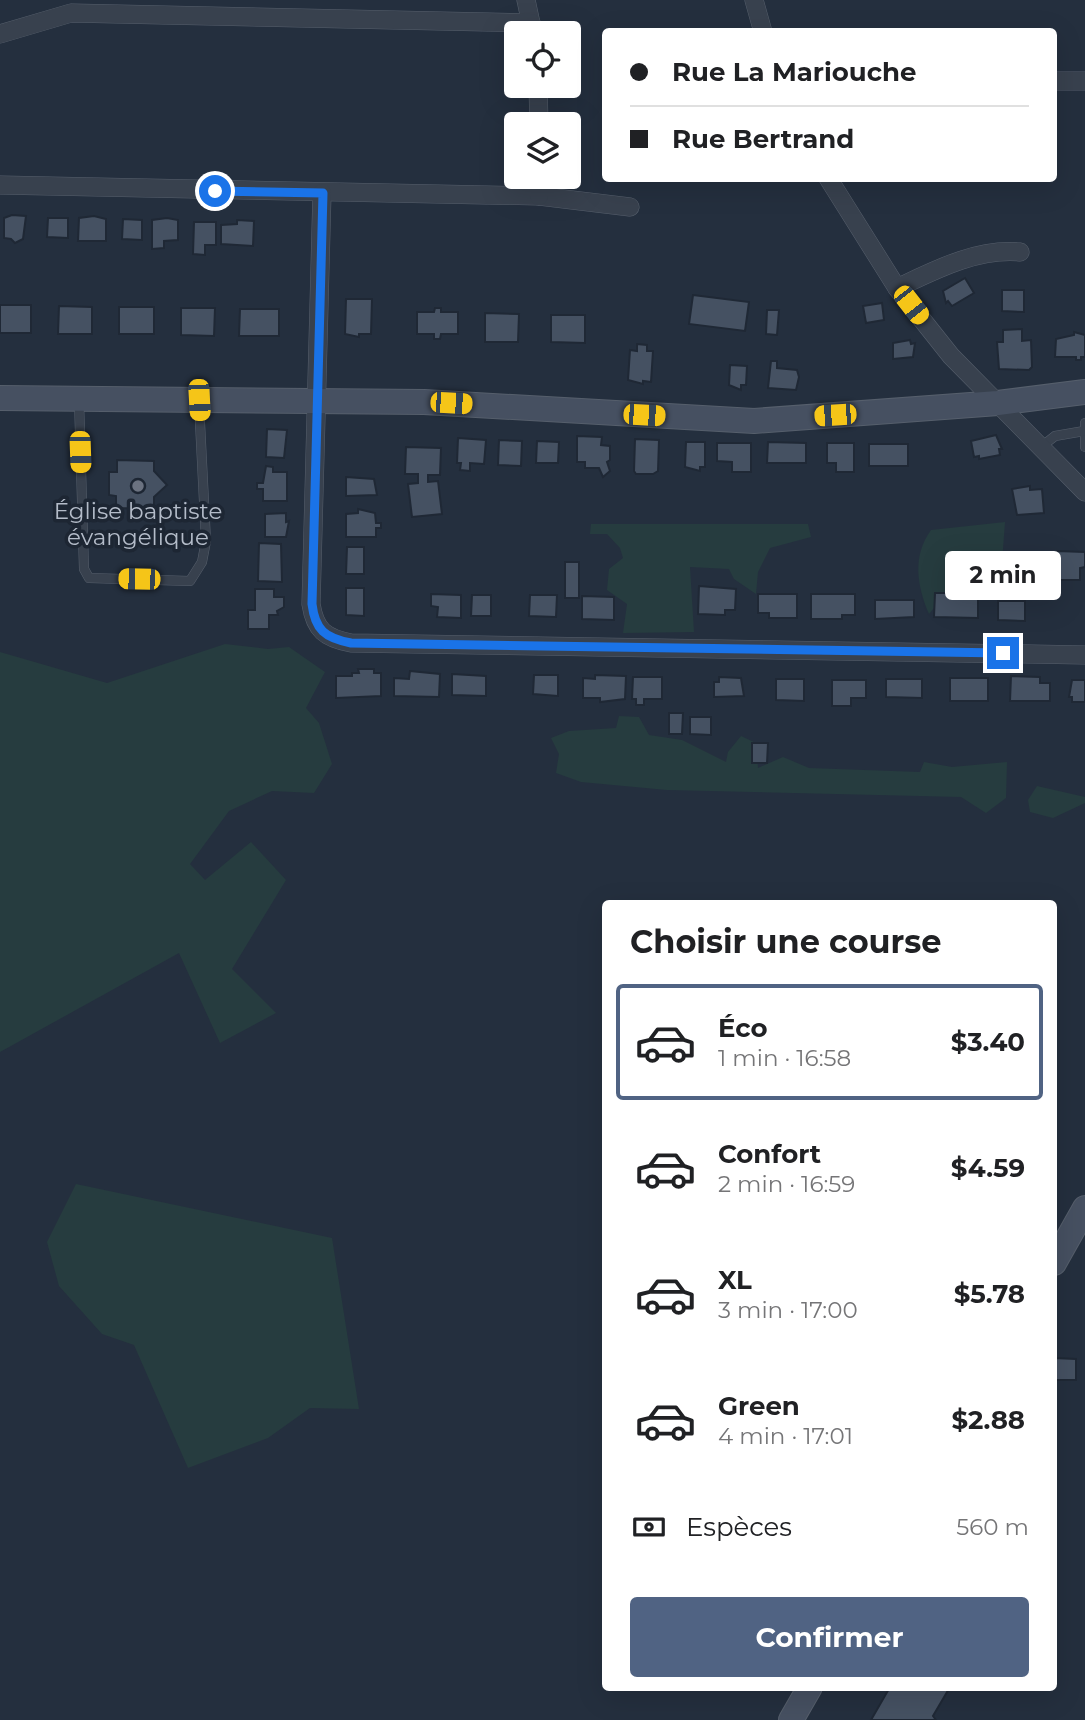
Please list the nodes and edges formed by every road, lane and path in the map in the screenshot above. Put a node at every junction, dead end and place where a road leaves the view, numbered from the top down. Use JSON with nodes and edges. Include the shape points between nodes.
{"nodes":[{"id":1,"x":526,"y":0,"type":"edge"},
{"id":2,"x":754,"y":0,"type":"edge"},
{"id":3,"x":530,"y":21,"type":"edge"},
{"id":4,"x":504,"y":27,"type":"edge"},
{"id":5,"x":761,"y":28,"type":"edge"},
{"id":6,"x":0,"y":34,"type":"edge"},
{"id":7,"x":1057,"y":81,"type":"edge"},
{"id":8,"x":1085,"y":81,"type":"edge"},
{"id":9,"x":831,"y":182,"type":"edge"},
{"id":10,"x":0,"y":185,"type":"edge"},
{"id":11,"x":539,"y":189,"type":"edge"},
{"id":12,"x":323,"y":193,"type":"junction"},
{"id":13,"x":539,"y":196,"type":"junction"},
{"id":14,"x":630,"y":207,"type":"dead end"},
{"id":15,"x":1020,"y":251,"type":"dead end"},
{"id":16,"x":897,"y":288,"type":"junction"},
{"id":17,"x":1085,"y":391,"type":"edge"},
{"id":18,"x":0,"y":398,"type":"edge"},
{"id":19,"x":79,"y":399,"type":"junction"},
{"id":20,"x":199,"y":400,"type":"junction"},
{"id":21,"x":317,"y":401,"type":"junction"},
{"id":22,"x":998,"y":403,"type":"junction"},
{"id":23,"x":1084,"y":427,"type":"edge"},
{"id":24,"x":1041,"y":447,"type":"junction"},
{"id":25,"x":1085,"y":447,"type":"edge"},
{"id":26,"x":1081,"y":483,"type":"edge"},
{"id":27,"x":1085,"y":654,"type":"edge"},
{"id":28,"x":1085,"y":1208,"type":"edge"},
{"id":29,"x":1057,"y":1258,"type":"edge"},
{"id":30,"x":808,"y":1691,"type":"edge"},
{"id":31,"x":791,"y":1720,"type":"edge"}],
"edges":[{"from":1,"to":3,"type":"street"},
{"from":2,"to":5,"type":"street"},
{"from":4,"to":6,"type":"street","via":[[71,13]]},
{"from":7,"to":8,"type":"street"},
{"from":9,"to":16,"type":"street"},
{"from":10,"to":12,"type":"street"},
{"from":11,"to":13,"type":"street"},
{"from":12,"to":13,"type":"street"},
{"from":12,"to":21,"type":"street"},
{"from":13,"to":14,"type":"street"},
{"from":15,"to":16,"type":"street","via":[[1004,250],[948,264]]},
{"from":16,"to":22,"type":"street","via":[[951,356]]},
{"from":17,"to":22,"type":"street"},
{"from":18,"to":19,"type":"street"},
{"from":19,"to":20,"type":"street"},
{"from":19,"to":20,"type":"lane","via":[[84,569],[89,578],[190,581],[202,562],[205,541]]},
{"from":20,"to":21,"type":"street"},
{"from":21,"to":22,"type":"street","via":[[424,402],[754,421]]},
{"from":21,"to":27,"type":"street","via":[[312,604],[314,622],[335,640]]},
{"from":22,"to":24,"type":"street"},
{"from":23,"to":24,"type":"lane","via":[[1055,436]]},
{"from":23,"to":25,"type":"lane"},
{"from":24,"to":26,"type":"street"},
{"from":28,"to":29,"type":"street"},
{"from":30,"to":31,"type":"street"}]}
